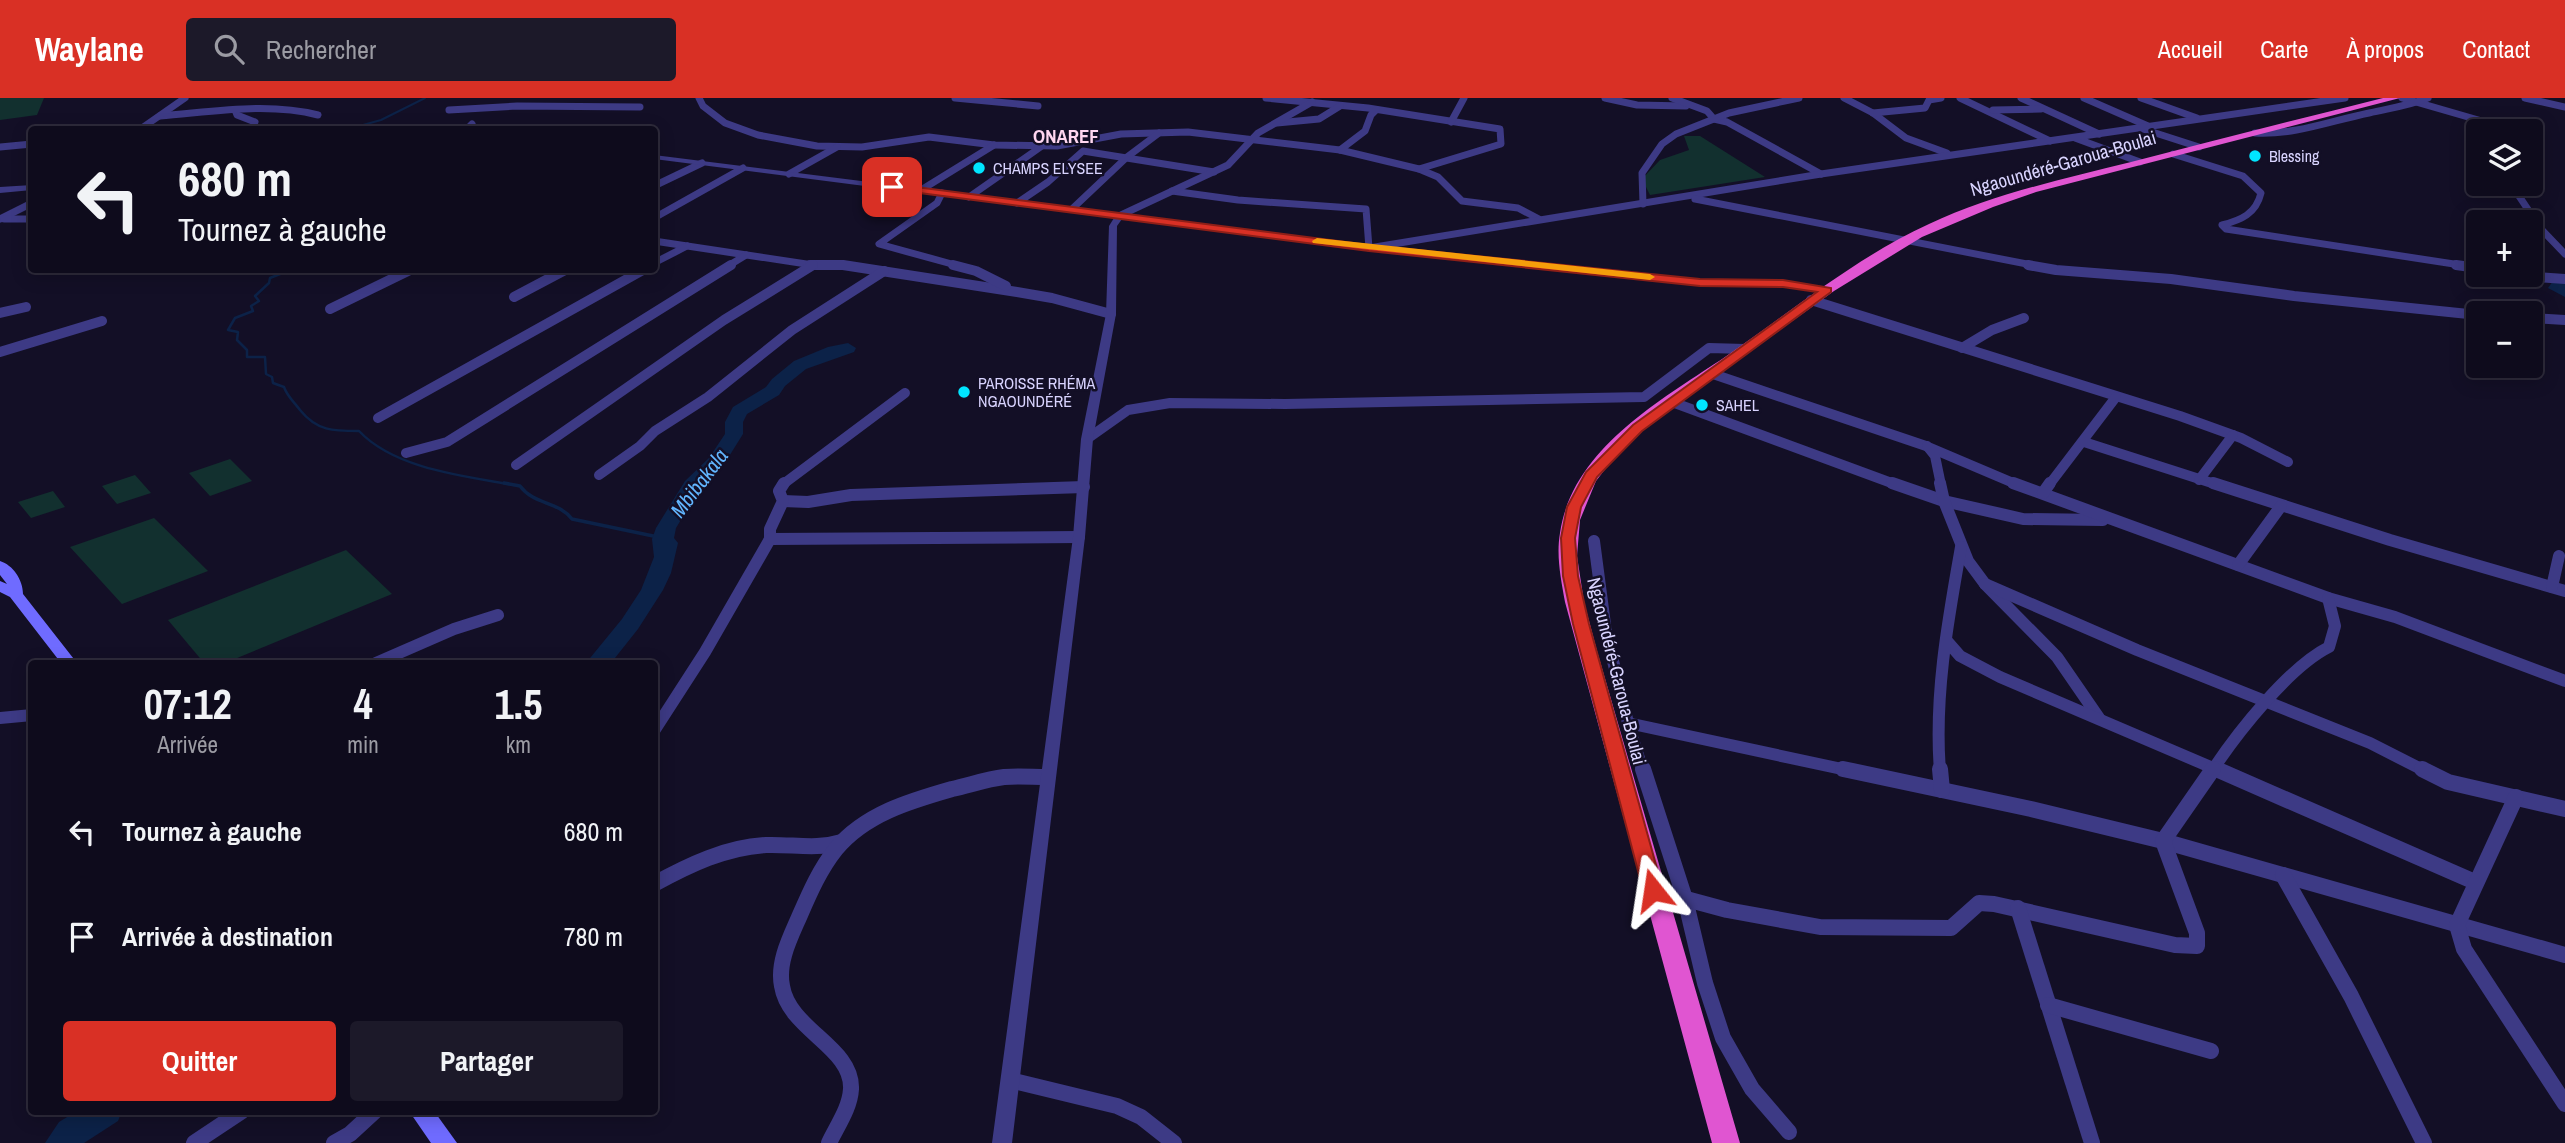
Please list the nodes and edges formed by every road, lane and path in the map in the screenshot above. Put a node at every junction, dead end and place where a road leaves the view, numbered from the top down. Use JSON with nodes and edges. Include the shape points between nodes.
{"nodes":[{"id":1,"x":185,"y":98,"type":"edge"},
{"id":2,"x":578,"y":98,"type":"edge"},
{"id":3,"x":699,"y":98,"type":"edge"},
{"id":4,"x":955,"y":98,"type":"edge"},
{"id":5,"x":1266,"y":98,"type":"edge"},
{"id":6,"x":1318,"y":98,"type":"edge"},
{"id":7,"x":1464,"y":98,"type":"edge"},
{"id":8,"x":1605,"y":98,"type":"edge"},
{"id":9,"x":1672,"y":98,"type":"edge"},
{"id":10,"x":1799,"y":98,"type":"edge"},
{"id":11,"x":1844,"y":98,"type":"edge"},
{"id":12,"x":1941,"y":98,"type":"edge"},
{"id":13,"x":1960,"y":98,"type":"edge"},
{"id":14,"x":2021,"y":98,"type":"edge"},
{"id":15,"x":2084,"y":98,"type":"edge"},
{"id":16,"x":2141,"y":98,"type":"edge"},
{"id":17,"x":2298,"y":98,"type":"edge"},
{"id":18,"x":2395,"y":98,"type":"edge"},
{"id":19,"x":2402,"y":98,"type":"edge"},
{"id":20,"x":2428,"y":98,"type":"edge"},
{"id":21,"x":2525,"y":98,"type":"edge"},
{"id":22,"x":2330,"y":100,"type":"junction"},
{"id":23,"x":2310,"y":102,"type":"junction"},
{"id":24,"x":2417,"y":102,"type":"junction"},
{"id":25,"x":1310,"y":103,"type":"junction"},
{"id":26,"x":2350,"y":103,"type":"edge"},
{"id":27,"x":568,"y":106,"type":"junction"},
{"id":28,"x":1038,"y":106,"type":"dead end"},
{"id":29,"x":1340,"y":106,"type":"junction"},
{"id":30,"x":1693,"y":106,"type":"junction"},
{"id":31,"x":640,"y":107,"type":"dead end"},
{"id":32,"x":2565,"y":107,"type":"edge"},
{"id":33,"x":2043,"y":108,"type":"junction"},
{"id":34,"x":235,"y":110,"type":"junction"},
{"id":35,"x":449,"y":110,"type":"dead end"},
{"id":36,"x":1376,"y":110,"type":"junction"},
{"id":37,"x":1989,"y":110,"type":"junction"},
{"id":38,"x":1873,"y":113,"type":"junction"},
{"id":39,"x":318,"y":115,"type":"dead end"},
{"id":40,"x":160,"y":116,"type":"junction"},
{"id":41,"x":1714,"y":119,"type":"junction"},
{"id":42,"x":2198,"y":119,"type":"junction"},
{"id":43,"x":2475,"y":119,"type":"edge"},
{"id":44,"x":255,"y":122,"type":"dead end"},
{"id":45,"x":1451,"y":122,"type":"junction"},
{"id":46,"x":1271,"y":124,"type":"junction"},
{"id":47,"x":145,"y":126,"type":"edge"},
{"id":48,"x":2150,"y":126,"type":"junction"},
{"id":49,"x":2140,"y":128,"type":"junction"},
{"id":50,"x":1159,"y":133,"type":"junction"},
{"id":51,"x":2255,"y":133,"type":"junction"},
{"id":52,"x":2099,"y":134,"type":"junction"},
{"id":53,"x":2073,"y":137,"type":"junction"},
{"id":54,"x":1252,"y":139,"type":"junction"},
{"id":55,"x":2050,"y":141,"type":"junction"},
{"id":56,"x":28,"y":144,"type":"edge"},
{"id":57,"x":994,"y":145,"type":"junction"},
{"id":58,"x":1042,"y":146,"type":"junction"},
{"id":59,"x":0,"y":147,"type":"edge"},
{"id":60,"x":2199,"y":147,"type":"junction"},
{"id":61,"x":837,"y":148,"type":"junction"},
{"id":62,"x":1340,"y":150,"type":"junction"},
{"id":63,"x":2173,"y":153,"type":"junction"},
{"id":64,"x":1951,"y":154,"type":"junction"},
{"id":65,"x":1127,"y":157,"type":"junction"},
{"id":66,"x":658,"y":158,"type":"edge"},
{"id":67,"x":2140,"y":162,"type":"junction"},
{"id":68,"x":684,"y":165,"type":"junction"},
{"id":69,"x":743,"y":168,"type":"junction"},
{"id":70,"x":1432,"y":170,"type":"junction"},
{"id":71,"x":1214,"y":172,"type":"junction"},
{"id":72,"x":789,"y":174,"type":"junction"},
{"id":73,"x":1821,"y":174,"type":"junction"},
{"id":74,"x":658,"y":177,"type":"edge"},
{"id":75,"x":658,"y":183,"type":"edge"},
{"id":76,"x":28,"y":187,"type":"edge"},
{"id":77,"x":0,"y":190,"type":"edge"},
{"id":78,"x":921,"y":190,"type":"junction"},
{"id":79,"x":1172,"y":191,"type":"junction"},
{"id":80,"x":942,"y":193,"type":"junction"},
{"id":81,"x":2519,"y":196,"type":"edge"},
{"id":82,"x":969,"y":197,"type":"junction"},
{"id":83,"x":1684,"y":197,"type":"junction"},
{"id":84,"x":1017,"y":203,"type":"junction"},
{"id":85,"x":1643,"y":204,"type":"junction"},
{"id":86,"x":28,"y":205,"type":"edge"},
{"id":87,"x":1072,"y":209,"type":"junction"},
{"id":88,"x":1121,"y":215,"type":"junction"},
{"id":89,"x":658,"y":216,"type":"edge"},
{"id":90,"x":1,"y":219,"type":"edge"},
{"id":91,"x":28,"y":219,"type":"edge"},
{"id":92,"x":1539,"y":219,"type":"junction"},
{"id":93,"x":1907,"y":240,"type":"junction"},
{"id":94,"x":658,"y":242,"type":"edge"},
{"id":95,"x":687,"y":246,"type":"junction"},
{"id":96,"x":1369,"y":248,"type":"junction"},
{"id":97,"x":2565,"y":254,"type":"edge"},
{"id":98,"x":746,"y":255,"type":"junction"},
{"id":99,"x":658,"y":262,"type":"edge"},
{"id":100,"x":813,"y":265,"type":"junction"},
{"id":101,"x":2466,"y":266,"type":"edge"},
{"id":102,"x":884,"y":271,"type":"junction"},
{"id":103,"x":404,"y":273,"type":"edge"},
{"id":104,"x":560,"y":273,"type":"edge"},
{"id":105,"x":638,"y":273,"type":"edge"},
{"id":106,"x":2543,"y":277,"type":"edge"},
{"id":107,"x":2565,"y":279,"type":"edge"},
{"id":108,"x":1827,"y":290,"type":"junction"},
{"id":109,"x":1017,"y":292,"type":"junction"},
{"id":110,"x":514,"y":298,"type":"dead end"},
{"id":111,"x":1811,"y":300,"type":"junction"},
{"id":112,"x":26,"y":307,"type":"dead end"},
{"id":113,"x":330,"y":309,"type":"dead end"},
{"id":114,"x":0,"y":313,"type":"edge"},
{"id":115,"x":1111,"y":314,"type":"junction"},
{"id":116,"x":2466,"y":314,"type":"edge"},
{"id":117,"x":2024,"y":318,"type":"dead end"},
{"id":118,"x":2543,"y":319,"type":"edge"},
{"id":119,"x":2565,"y":320,"type":"edge"},
{"id":120,"x":102,"y":321,"type":"dead end"},
{"id":121,"x":1962,"y":348,"type":"junction"},
{"id":122,"x":1745,"y":349,"type":"junction"},
{"id":123,"x":0,"y":352,"type":"edge"},
{"id":124,"x":1710,"y":373,"type":"junction"},
{"id":125,"x":905,"y":393,"type":"dead end"},
{"id":126,"x":2116,"y":397,"type":"junction"},
{"id":127,"x":1672,"y":402,"type":"junction"},
{"id":128,"x":378,"y":418,"type":"dead end"},
{"id":129,"x":2232,"y":435,"type":"junction"},
{"id":130,"x":1087,"y":439,"type":"junction"},
{"id":131,"x":2084,"y":442,"type":"junction"},
{"id":132,"x":1926,"y":446,"type":"junction"},
{"id":133,"x":406,"y":453,"type":"dead end"},
{"id":134,"x":2288,"y":462,"type":"dead end"},
{"id":135,"x":516,"y":465,"type":"dead end"},
{"id":136,"x":599,"y":475,"type":"dead end"},
{"id":137,"x":2199,"y":480,"type":"junction"},
{"id":138,"x":1084,"y":487,"type":"junction"},
{"id":139,"x":1913,"y":491,"type":"junction"},
{"id":140,"x":2043,"y":493,"type":"junction"},
{"id":141,"x":783,"y":501,"type":"junction"},
{"id":142,"x":1944,"y":501,"type":"junction"},
{"id":143,"x":2281,"y":506,"type":"junction"},
{"id":144,"x":2114,"y":520,"type":"junction"},
{"id":145,"x":1954,"y":524,"type":"junction"},
{"id":146,"x":1079,"y":537,"type":"junction"},
{"id":147,"x":770,"y":539,"type":"junction"},
{"id":148,"x":1594,"y":541,"type":"dead end"},
{"id":149,"x":1962,"y":544,"type":"junction"},
{"id":150,"x":2559,"y":556,"type":"dead end"},
{"id":151,"x":0,"y":565,"type":"edge"},
{"id":152,"x":2238,"y":565,"type":"junction"},
{"id":153,"x":1985,"y":584,"type":"junction"},
{"id":154,"x":2552,"y":587,"type":"junction"},
{"id":155,"x":6,"y":588,"type":"edge"},
{"id":156,"x":2565,"y":591,"type":"edge"},
{"id":157,"x":2328,"y":597,"type":"junction"},
{"id":158,"x":498,"y":615,"type":"dead end"},
{"id":159,"x":1946,"y":639,"type":"junction"},
{"id":160,"x":66,"y":660,"type":"edge"},
{"id":161,"x":383,"y":660,"type":"edge"},
{"id":162,"x":2565,"y":681,"type":"edge"},
{"id":163,"x":2267,"y":701,"type":"junction"},
{"id":164,"x":28,"y":715,"type":"edge"},
{"id":165,"x":0,"y":718,"type":"edge"},
{"id":166,"x":2099,"y":718,"type":"junction"},
{"id":167,"x":1628,"y":723,"type":"junction"},
{"id":168,"x":658,"y":725,"type":"edge"},
{"id":169,"x":2214,"y":768,"type":"junction"},
{"id":170,"x":1644,"y":769,"type":"junction"},
{"id":171,"x":1047,"y":777,"type":"junction"},
{"id":172,"x":1624,"y":783,"type":"junction"},
{"id":173,"x":1942,"y":790,"type":"junction"},
{"id":174,"x":2516,"y":797,"type":"junction"},
{"id":175,"x":2565,"y":809,"type":"edge"},
{"id":176,"x":2163,"y":841,"type":"junction"},
{"id":177,"x":842,"y":842,"type":"junction"},
{"id":178,"x":2283,"y":875,"type":"junction"},
{"id":179,"x":658,"y":882,"type":"edge"},
{"id":180,"x":2475,"y":882,"type":"junction"},
{"id":181,"x":1653,"y":890,"type":"junction"},
{"id":182,"x":1685,"y":899,"type":"junction"},
{"id":183,"x":2018,"y":908,"type":"junction"},
{"id":184,"x":2456,"y":925,"type":"junction"},
{"id":185,"x":2565,"y":955,"type":"edge"},
{"id":186,"x":2048,"y":1005,"type":"junction"},
{"id":187,"x":2211,"y":1051,"type":"dead end"},
{"id":188,"x":1010,"y":1080,"type":"junction"},
{"id":189,"x":2565,"y":1104,"type":"edge"},
{"id":190,"x":236,"y":1115,"type":"edge"},
{"id":191,"x":371,"y":1115,"type":"edge"},
{"id":192,"x":423,"y":1115,"type":"edge"},
{"id":193,"x":1790,"y":1132,"type":"dead end"},
{"id":194,"x":1721,"y":1142,"type":"edge"},
{"id":195,"x":194,"y":1143,"type":"edge"},
{"id":196,"x":334,"y":1143,"type":"edge"},
{"id":197,"x":445,"y":1143,"type":"edge"},
{"id":198,"x":829,"y":1143,"type":"edge"},
{"id":199,"x":1002,"y":1143,"type":"edge"},
{"id":200,"x":1174,"y":1143,"type":"edge"},
{"id":201,"x":2092,"y":1143,"type":"edge"},
{"id":202,"x":2424,"y":1143,"type":"edge"}],
"edges":[{"from":1,"to":40,"type":"street"},
{"from":2,"to":27,"type":"street"},
{"from":3,"to":61,"type":"street","via":[[713,115],[745,131]]},
{"from":4,"to":28,"type":"street"},
{"from":5,"to":25,"type":"street"},
{"from":6,"to":25,"type":"street"},
{"from":7,"to":45,"type":"street"},
{"from":8,"to":30,"type":"street","via":[[1637,105]]},
{"from":9,"to":30,"type":"street"},
{"from":10,"to":41,"type":"street"},
{"from":11,"to":38,"type":"street"},
{"from":12,"to":38,"type":"street","via":[[1929,100],[1922,110]]},
{"from":13,"to":37,"type":"street"},
{"from":14,"to":33,"type":"street"},
{"from":15,"to":48,"type":"street"},
{"from":16,"to":42,"type":"street"},
{"from":17,"to":23,"type":"street"},
{"from":18,"to":26,"type":"highway","name":"Ngaoundéré-Garoua-Boulai"},
{"from":19,"to":24,"type":"street"},
{"from":20,"to":24,"type":"street"},
{"from":21,"to":32,"type":"street"},
{"from":22,"to":23,"type":"street"},
{"from":22,"to":26,"type":"street"},
{"from":22,"to":26,"type":"street"},
{"from":23,"to":42,"type":"street"},
{"from":24,"to":43,"type":"street"},
{"from":24,"to":51,"type":"street","via":[[2323,126]]},
{"from":25,"to":29,"type":"street"},
{"from":25,"to":46,"type":"street"},
{"from":26,"to":51,"type":"highway","name":"Ngaoundéré-Garoua-Boulai"},
{"from":27,"to":31,"type":"street"},
{"from":27,"to":35,"type":"street"},
{"from":29,"to":36,"type":"street"},
{"from":29,"to":46,"type":"street","via":[[1321,118]]},
{"from":30,"to":41,"type":"street"},
{"from":33,"to":37,"type":"street"},
{"from":33,"to":52,"type":"street"},
{"from":34,"to":39,"type":"street","via":[[293,106]]},
{"from":34,"to":40,"type":"street"},
{"from":34,"to":44,"type":"street"},
{"from":36,"to":45,"type":"street"},
{"from":36,"to":62,"type":"street","via":[[1365,131]]},
{"from":37,"to":55,"type":"street"},
{"from":38,"to":64,"type":"street","via":[[1906,138]]},
{"from":40,"to":47,"type":"street"},
{"from":41,"to":73,"type":"street"},
{"from":41,"to":85,"type":"street","via":[[1664,142],[1640,177]]},
{"from":42,"to":48,"type":"street"},
{"from":45,"to":70,"type":"street","via":[[1499,128],[1502,141]]},
{"from":46,"to":54,"type":"street"},
{"from":48,"to":49,"type":"street"},
{"from":49,"to":52,"type":"street"},
{"from":49,"to":60,"type":"street"},
{"from":50,"to":54,"type":"street"},
{"from":50,"to":58,"type":"street"},
{"from":50,"to":65,"type":"street"},
{"from":51,"to":60,"type":"highway","name":"Ngaoundéré-Garoua-Boulai"},
{"from":52,"to":53,"type":"street"},
{"from":53,"to":55,"type":"street"},
{"from":53,"to":67,"type":"street"},
{"from":54,"to":62,"type":"street"},
{"from":54,"to":71,"type":"street"},
{"from":55,"to":64,"type":"street"},
{"from":56,"to":59,"type":"street"},
{"from":57,"to":58,"type":"street"},
{"from":57,"to":61,"type":"street","via":[[929,137]]},
{"from":57,"to":78,"type":"street"},
{"from":58,"to":82,"type":"street"},
{"from":60,"to":63,"type":"highway","name":"Ngaoundéré-Garoua-Boulai"},
{"from":61,"to":72,"type":"street"},
{"from":62,"to":70,"type":"street"},
{"from":63,"to":67,"type":"highway","name":"Ngaoundéré-Garoua-Boulai"},
{"from":63,"to":101,"type":"street","via":[[2243,176],[2261,192],[2260,205],[2222,225],[2225,229]]},
{"from":64,"to":73,"type":"street"},
{"from":65,"to":71,"type":"street"},
{"from":65,"to":84,"type":"street","via":[[1080,152]]},
{"from":65,"to":87,"type":"street"},
{"from":66,"to":68,"type":"street"},
{"from":67,"to":93,"type":"highway","name":"Ngaoundéré-Garoua-Boulai","via":[[1996,201]]},
{"from":68,"to":69,"type":"street"},
{"from":68,"to":74,"type":"street"},
{"from":68,"to":75,"type":"street"},
{"from":69,"to":72,"type":"street"},
{"from":69,"to":89,"type":"street"},
{"from":70,"to":92,"type":"street","via":[[1462,201],[1518,208]]},
{"from":71,"to":79,"type":"street"},
{"from":72,"to":78,"type":"street"},
{"from":73,"to":83,"type":"street"},
{"from":76,"to":77,"type":"street"},
{"from":78,"to":80,"type":"street"},
{"from":79,"to":88,"type":"street"},
{"from":79,"to":96,"type":"street","via":[[1366,209]]},
{"from":80,"to":82,"type":"street"},
{"from":80,"to":109,"type":"street","via":[[937,203],[879,244],[976,271]]},
{"from":81,"to":97,"type":"street"},
{"from":82,"to":84,"type":"street"},
{"from":83,"to":85,"type":"street"},
{"from":83,"to":93,"type":"street"},
{"from":84,"to":87,"type":"street"},
{"from":85,"to":92,"type":"street"},
{"from":86,"to":90,"type":"street"},
{"from":87,"to":88,"type":"street"},
{"from":88,"to":96,"type":"street"},
{"from":88,"to":115,"type":"street","via":[[1113,226]]},
{"from":90,"to":91,"type":"street"},
{"from":92,"to":96,"type":"street"},
{"from":93,"to":108,"type":"highway","name":"Ngaoundéré-Garoua-Boulai"},
{"from":93,"to":116,"type":"street","via":[[2056,270]]},
{"from":94,"to":95,"type":"street"},
{"from":95,"to":98,"type":"street"},
{"from":95,"to":99,"type":"street"},
{"from":96,"to":108,"type":"street","via":[[1719,284],[1783,284]]},
{"from":98,"to":100,"type":"street"},
{"from":98,"to":133,"type":"street","via":[[447,442]]},
{"from":100,"to":102,"type":"street"},
{"from":100,"to":135,"type":"street","via":[[723,320]]},
{"from":102,"to":109,"type":"street"},
{"from":102,"to":136,"type":"street","via":[[792,330]]},
{"from":103,"to":113,"type":"street"},
{"from":104,"to":110,"type":"street"},
{"from":105,"to":128,"type":"street"},
{"from":106,"to":107,"type":"street"},
{"from":108,"to":111,"type":"highway","name":"Ngaoundéré-Garoua-Boulai"},
{"from":109,"to":115,"type":"street"},
{"from":111,"to":121,"type":"street"},
{"from":111,"to":122,"type":"highway","name":"Ngaoundéré-Garoua-Boulai"},
{"from":112,"to":114,"type":"street"},
{"from":115,"to":130,"type":"street"},
{"from":117,"to":121,"type":"street","via":[[1986,332]]},
{"from":118,"to":119,"type":"street"},
{"from":120,"to":123,"type":"street"},
{"from":121,"to":126,"type":"street"},
{"from":122,"to":124,"type":"highway","name":"Ngaoundéré-Garoua-Boulai"},
{"from":122,"to":130,"type":"street","via":[[1709,348],[1644,397],[1170,403],[1128,410]]},
{"from":124,"to":127,"type":"highway","name":"Ngaoundéré-Garoua-Boulai"},
{"from":124,"to":132,"type":"street"},
{"from":125,"to":141,"type":"street","via":[[783,484],[779,491]]},
{"from":126,"to":129,"type":"street"},
{"from":126,"to":131,"type":"street"},
{"from":127,"to":139,"type":"street"},
{"from":127,"to":172,"type":"highway","name":"Ngaoundéré-Garoua-Boulai","via":[[1612,450],[1591,475],[1574,507],[1568,538],[1581,624]]},
{"from":129,"to":134,"type":"street"},
{"from":129,"to":137,"type":"street"},
{"from":130,"to":138,"type":"street"},
{"from":131,"to":137,"type":"street"},
{"from":131,"to":140,"type":"street"},
{"from":132,"to":140,"type":"street"},
{"from":132,"to":142,"type":"street","via":[[1935,456]]},
{"from":137,"to":143,"type":"street"},
{"from":138,"to":141,"type":"street"},
{"from":138,"to":146,"type":"street"},
{"from":139,"to":142,"type":"street"},
{"from":139,"to":145,"type":"street"},
{"from":140,"to":144,"type":"street"},
{"from":141,"to":147,"type":"street"},
{"from":142,"to":144,"type":"street","via":[[2024,519]]},
{"from":142,"to":145,"type":"street"},
{"from":143,"to":152,"type":"street"},
{"from":143,"to":154,"type":"street"},
{"from":144,"to":152,"type":"street"},
{"from":145,"to":149,"type":"street"},
{"from":146,"to":147,"type":"street"},
{"from":146,"to":171,"type":"street"},
{"from":147,"to":168,"type":"street"},
{"from":148,"to":167,"type":"street","via":[[1606,632]]},
{"from":149,"to":153,"type":"street"},
{"from":149,"to":159,"type":"street"},
{"from":150,"to":154,"type":"street"},
{"from":151,"to":155,"type":"main road"},
{"from":152,"to":157,"type":"street"},
{"from":153,"to":163,"type":"street"},
{"from":153,"to":166,"type":"street","via":[[2057,657]]},
{"from":154,"to":156,"type":"street"},
{"from":155,"to":160,"type":"main road"},
{"from":157,"to":162,"type":"street","via":[[2395,617]]},
{"from":157,"to":163,"type":"street","via":[[2335,626],[2329,647],[2313,655]]},
{"from":158,"to":161,"type":"street","via":[[454,628]]},
{"from":159,"to":166,"type":"street","via":[[1959,656]]},
{"from":159,"to":173,"type":"street","via":[[1938,762]]},
{"from":163,"to":169,"type":"street"},
{"from":163,"to":174,"type":"street","via":[[2370,743],[2448,782]]},
{"from":164,"to":165,"type":"street"},
{"from":166,"to":169,"type":"street"},
{"from":167,"to":170,"type":"street"},
{"from":167,"to":173,"type":"street"},
{"from":169,"to":176,"type":"street"},
{"from":169,"to":180,"type":"street"},
{"from":170,"to":172,"type":"street"},
{"from":170,"to":182,"type":"street"},
{"from":171,"to":177,"type":"street","via":[[1004,777],[903,802],[859,826]]},
{"from":171,"to":188,"type":"street"},
{"from":172,"to":181,"type":"highway","name":"Ngaoundéré-Garoua-Boulai"},
{"from":173,"to":176,"type":"street"},
{"from":174,"to":175,"type":"street"},
{"from":174,"to":180,"type":"street"},
{"from":176,"to":178,"type":"street"},
{"from":176,"to":183,"type":"street","via":[[2197,933],[2197,946],[2175,945]]},
{"from":177,"to":179,"type":"street","via":[[813,850],[771,845],[739,849]]},
{"from":177,"to":198,"type":"street","via":[[802,908],[786,951],[781,983],[788,1008],[851,1075],[849,1101]]},
{"from":178,"to":184,"type":"street"},
{"from":178,"to":202,"type":"street","via":[[2351,996]]},
{"from":180,"to":184,"type":"street"},
{"from":181,"to":182,"type":"street"},
{"from":181,"to":194,"type":"highway","name":"Ngaoundéré-Garoua-Boulai"},
{"from":182,"to":183,"type":"street","via":[[1820,927],[1951,928],[1979,903]]},
{"from":182,"to":193,"type":"street","via":[[1723,1038],[1752,1089]]},
{"from":183,"to":186,"type":"street"},
{"from":184,"to":185,"type":"street"},
{"from":184,"to":189,"type":"street","via":[[2464,948]]},
{"from":186,"to":187,"type":"street"},
{"from":186,"to":201,"type":"street"},
{"from":188,"to":199,"type":"street"},
{"from":188,"to":200,"type":"street","via":[[1117,1106],[1141,1117]]},
{"from":190,"to":195,"type":"street"},
{"from":191,"to":196,"type":"street"},
{"from":192,"to":197,"type":"main road"}]}
